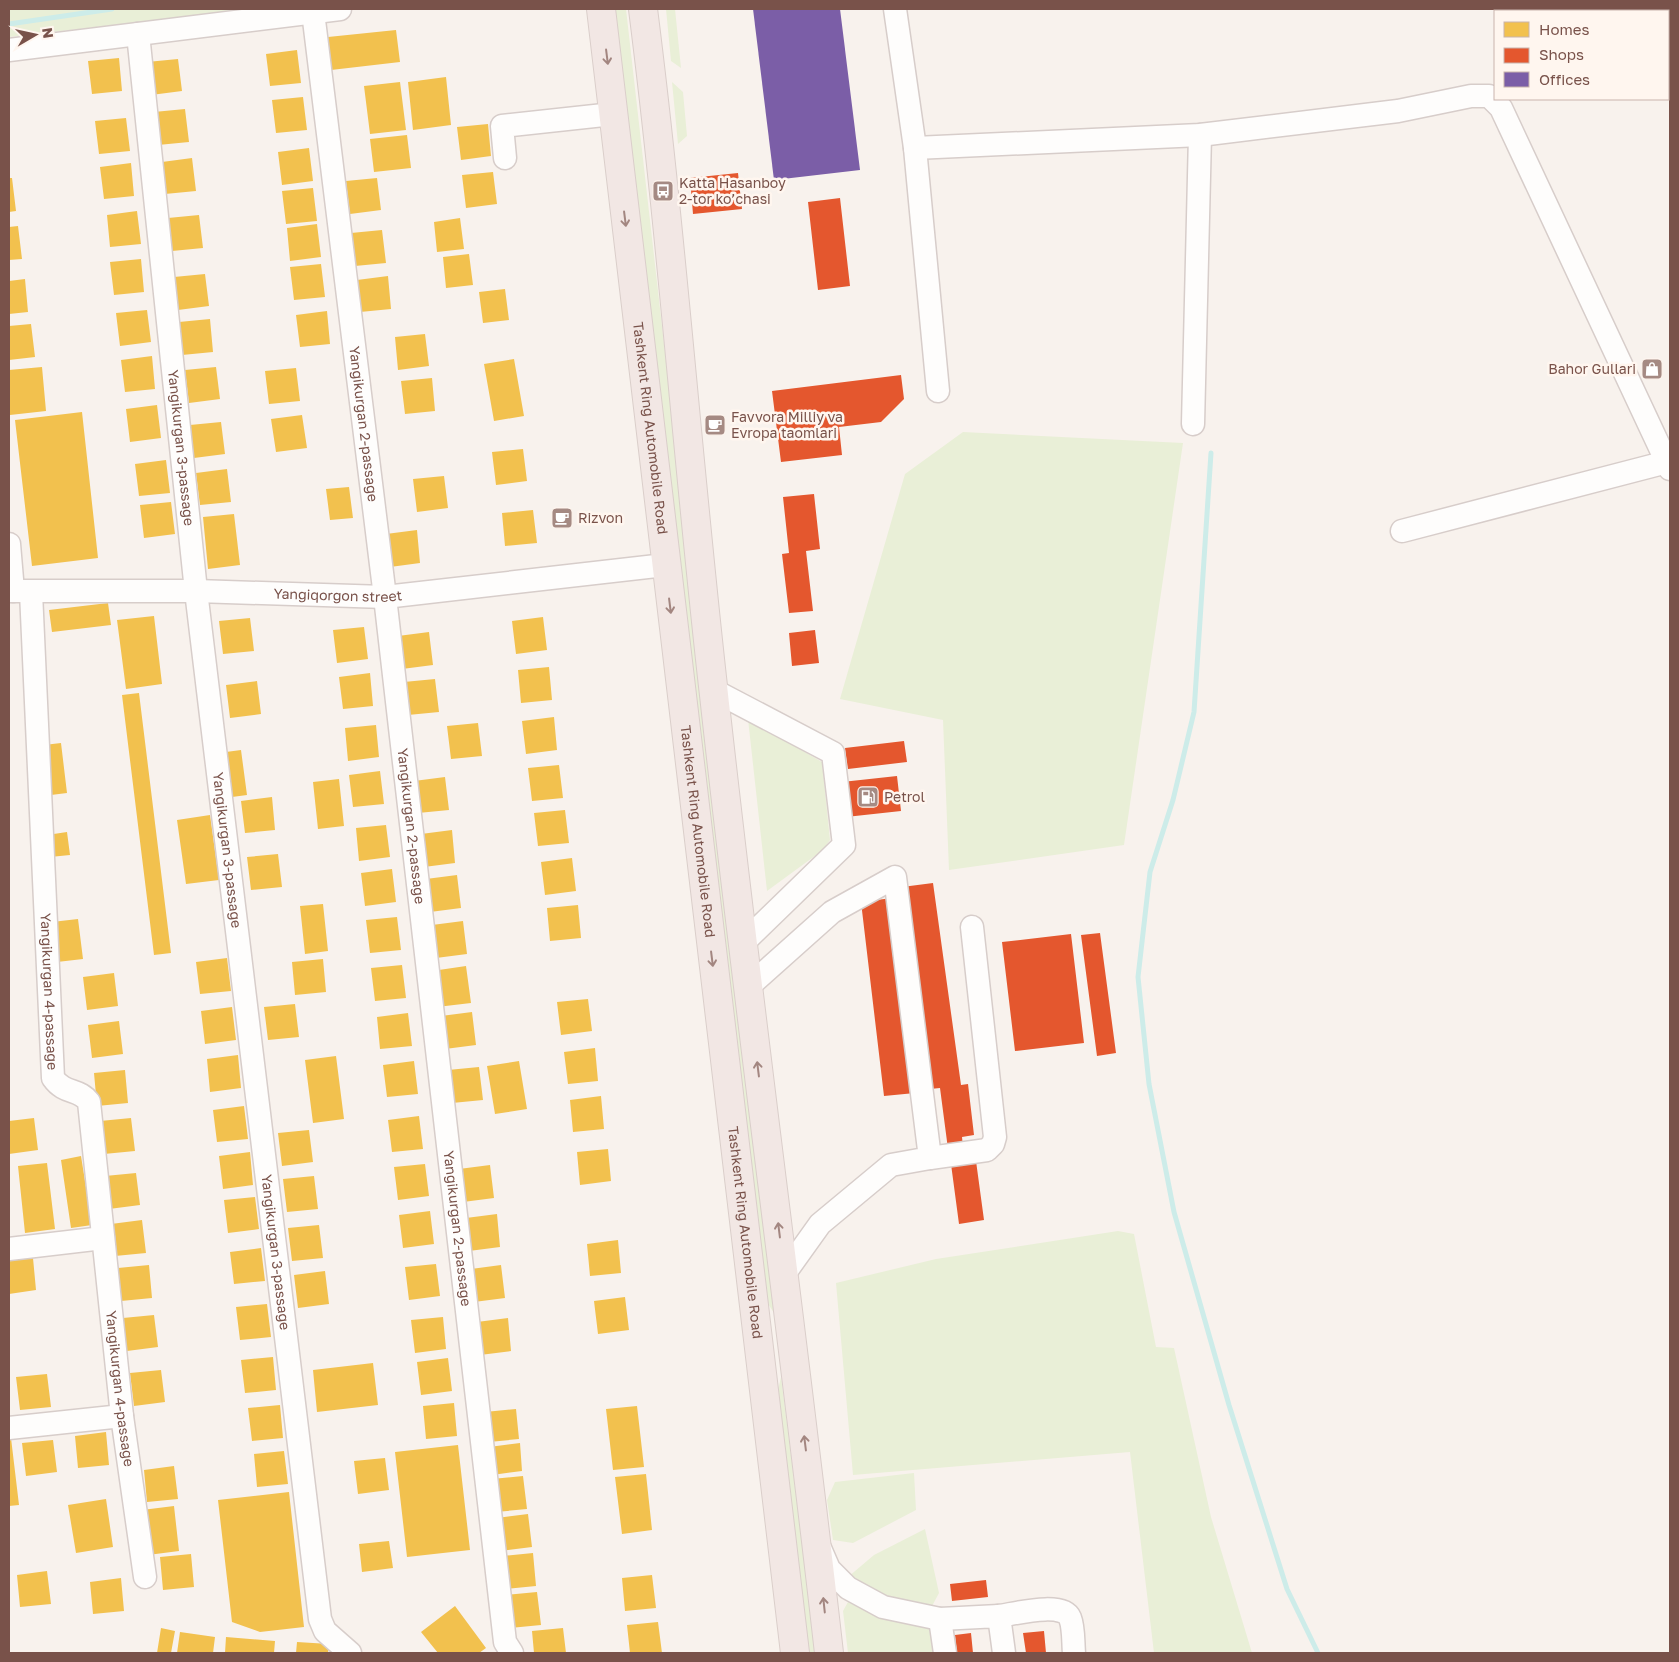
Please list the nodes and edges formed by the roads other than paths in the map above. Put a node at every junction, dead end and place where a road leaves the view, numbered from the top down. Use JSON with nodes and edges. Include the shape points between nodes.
{"nodes":[{"id":1,"x":340,"y":9,"type":"edge"},
{"id":2,"x":601,"y":9,"type":"edge"},
{"id":3,"x":643,"y":9,"type":"edge"},
{"id":4,"x":895,"y":9,"type":"edge"},
{"id":5,"x":313,"y":12,"type":"junction"},
{"id":6,"x":138,"y":34,"type":"junction"},
{"id":7,"x":9,"y":50,"type":"edge"},
{"id":8,"x":613,"y":114,"type":"junction"},
{"id":9,"x":1200,"y":135,"type":"junction"},
{"id":10,"x":915,"y":148,"type":"junction"},
{"id":11,"x":505,"y":158,"type":"dead end"},
{"id":12,"x":938,"y":391,"type":"dead end"},
{"id":13,"x":1193,"y":424,"type":"dead end"},
{"id":14,"x":1669,"y":466,"type":"edge"},
{"id":15,"x":1402,"y":531,"type":"dead end"},
{"id":16,"x":9,"y":544,"type":"edge"},
{"id":17,"x":665,"y":566,"type":"junction"},
{"id":18,"x":18,"y":591,"type":"edge"},
{"id":19,"x":196,"y":591,"type":"junction"},
{"id":20,"x":385,"y":597,"type":"junction"},
{"id":21,"x":713,"y":690,"type":"junction"},
{"id":22,"x":972,"y":927,"type":"dead end"},
{"id":23,"x":742,"y":944,"type":"junction"},
{"id":24,"x":747,"y":988,"type":"junction"},
{"id":25,"x":930,"y":1158,"type":"junction"},
{"id":26,"x":103,"y":1238,"type":"junction"},
{"id":27,"x":9,"y":1249,"type":"edge"},
{"id":28,"x":784,"y":1273,"type":"junction"},
{"id":29,"x":794,"y":1350,"type":"junction"},
{"id":30,"x":760,"y":1354,"type":"junction"},
{"id":31,"x":122,"y":1416,"type":"junction"},
{"id":32,"x":9,"y":1428,"type":"edge"},
{"id":33,"x":817,"y":1542,"type":"junction"},
{"id":34,"x":145,"y":1577,"type":"dead end"},
{"id":35,"x":999,"y":1616,"type":"junction"},
{"id":36,"x":940,"y":1619,"type":"junction"},
{"id":37,"x":350,"y":1653,"type":"edge"},
{"id":38,"x":512,"y":1653,"type":"edge"},
{"id":39,"x":795,"y":1653,"type":"edge"},
{"id":40,"x":829,"y":1653,"type":"edge"},
{"id":41,"x":945,"y":1653,"type":"edge"},
{"id":42,"x":1004,"y":1653,"type":"edge"},
{"id":43,"x":1074,"y":1653,"type":"edge"}],
"edges":[{"from":1,"to":5,"type":"street"},
{"from":2,"to":8,"type":"highway","name":"Tashkent Ring Automobile Road","one_way":true},
{"from":3,"to":21,"type":"highway"},
{"from":4,"to":10,"type":"street"},
{"from":5,"to":6,"type":"street"},
{"from":5,"to":20,"type":"street","name":"Yangikurgan 2-passage"},
{"from":6,"to":7,"type":"street"},
{"from":6,"to":19,"type":"street","name":"Yangikurgan 3-passage"},
{"from":8,"to":11,"type":"street","via":[[502,126]]},
{"from":8,"to":17,"type":"highway","name":"Tashkent Ring Automobile Road","one_way":true},
{"from":9,"to":10,"type":"street"},
{"from":9,"to":13,"type":"street"},
{"from":9,"to":14,"type":"street","via":[[1398,112],[1471,96],[1489,96],[1500,108]]},
{"from":10,"to":12,"type":"street"},
{"from":14,"to":15,"type":"street"},
{"from":16,"to":18,"type":"street","name":"Yangikurgan 4-passage"},
{"from":17,"to":20,"type":"street","name":"Yangiqorgon street"},
{"from":17,"to":30,"type":"highway","name":"Tashkent Ring Automobile Road","one_way":true},
{"from":18,"to":19,"type":"street","name":"Yangiqorgon street"},
{"from":18,"to":26,"type":"street","name":"Yangikurgan 4-passage","via":[[54,1078],[60,1088],[84,1096],[89,1102]]},
{"from":19,"to":20,"type":"street","name":"Yangiqorgon street"},
{"from":19,"to":37,"type":"street","name":"Yangikurgan 3-passage","via":[[320,1619],[325,1631]]},
{"from":20,"to":38,"type":"street","name":"Yangikurgan 2-passage","via":[[505,1642]]},
{"from":21,"to":23,"type":"highway"},
{"from":21,"to":23,"type":"street","via":[[833,754],[844,845]]},
{"from":22,"to":25,"type":"street","via":[[995,1137],[987,1150]]},
{"from":23,"to":24,"type":"highway"},
{"from":24,"to":25,"type":"street","via":[[832,912],[895,877]]},
{"from":28,"to":24,"type":"highway","one_way":true},
{"from":25,"to":28,"type":"street","via":[[891,1165],[820,1224]]},
{"from":26,"to":27,"type":"street"},
{"from":26,"to":31,"type":"street","name":"Yangikurgan 4-passage"},
{"from":28,"to":29,"type":"highway"},
{"from":29,"to":30,"type":"highway"},
{"from":33,"to":29,"type":"highway","one_way":true},
{"from":30,"to":39,"type":"highway","name":"Tashkent Ring Automobile Road"},
{"from":31,"to":32,"type":"street"},
{"from":31,"to":34,"type":"street","name":"Yangikurgan 4-passage"},
{"from":33,"to":36,"type":"street","via":[[829,1569],[848,1588],[883,1607]]},
{"from":40,"to":33,"type":"highway","one_way":true},
{"from":35,"to":36,"type":"street"},
{"from":35,"to":42,"type":"street"},
{"from":35,"to":43,"type":"street","via":[[1054,1608],[1064,1611],[1070,1618]]},
{"from":36,"to":41,"type":"street"}]}
